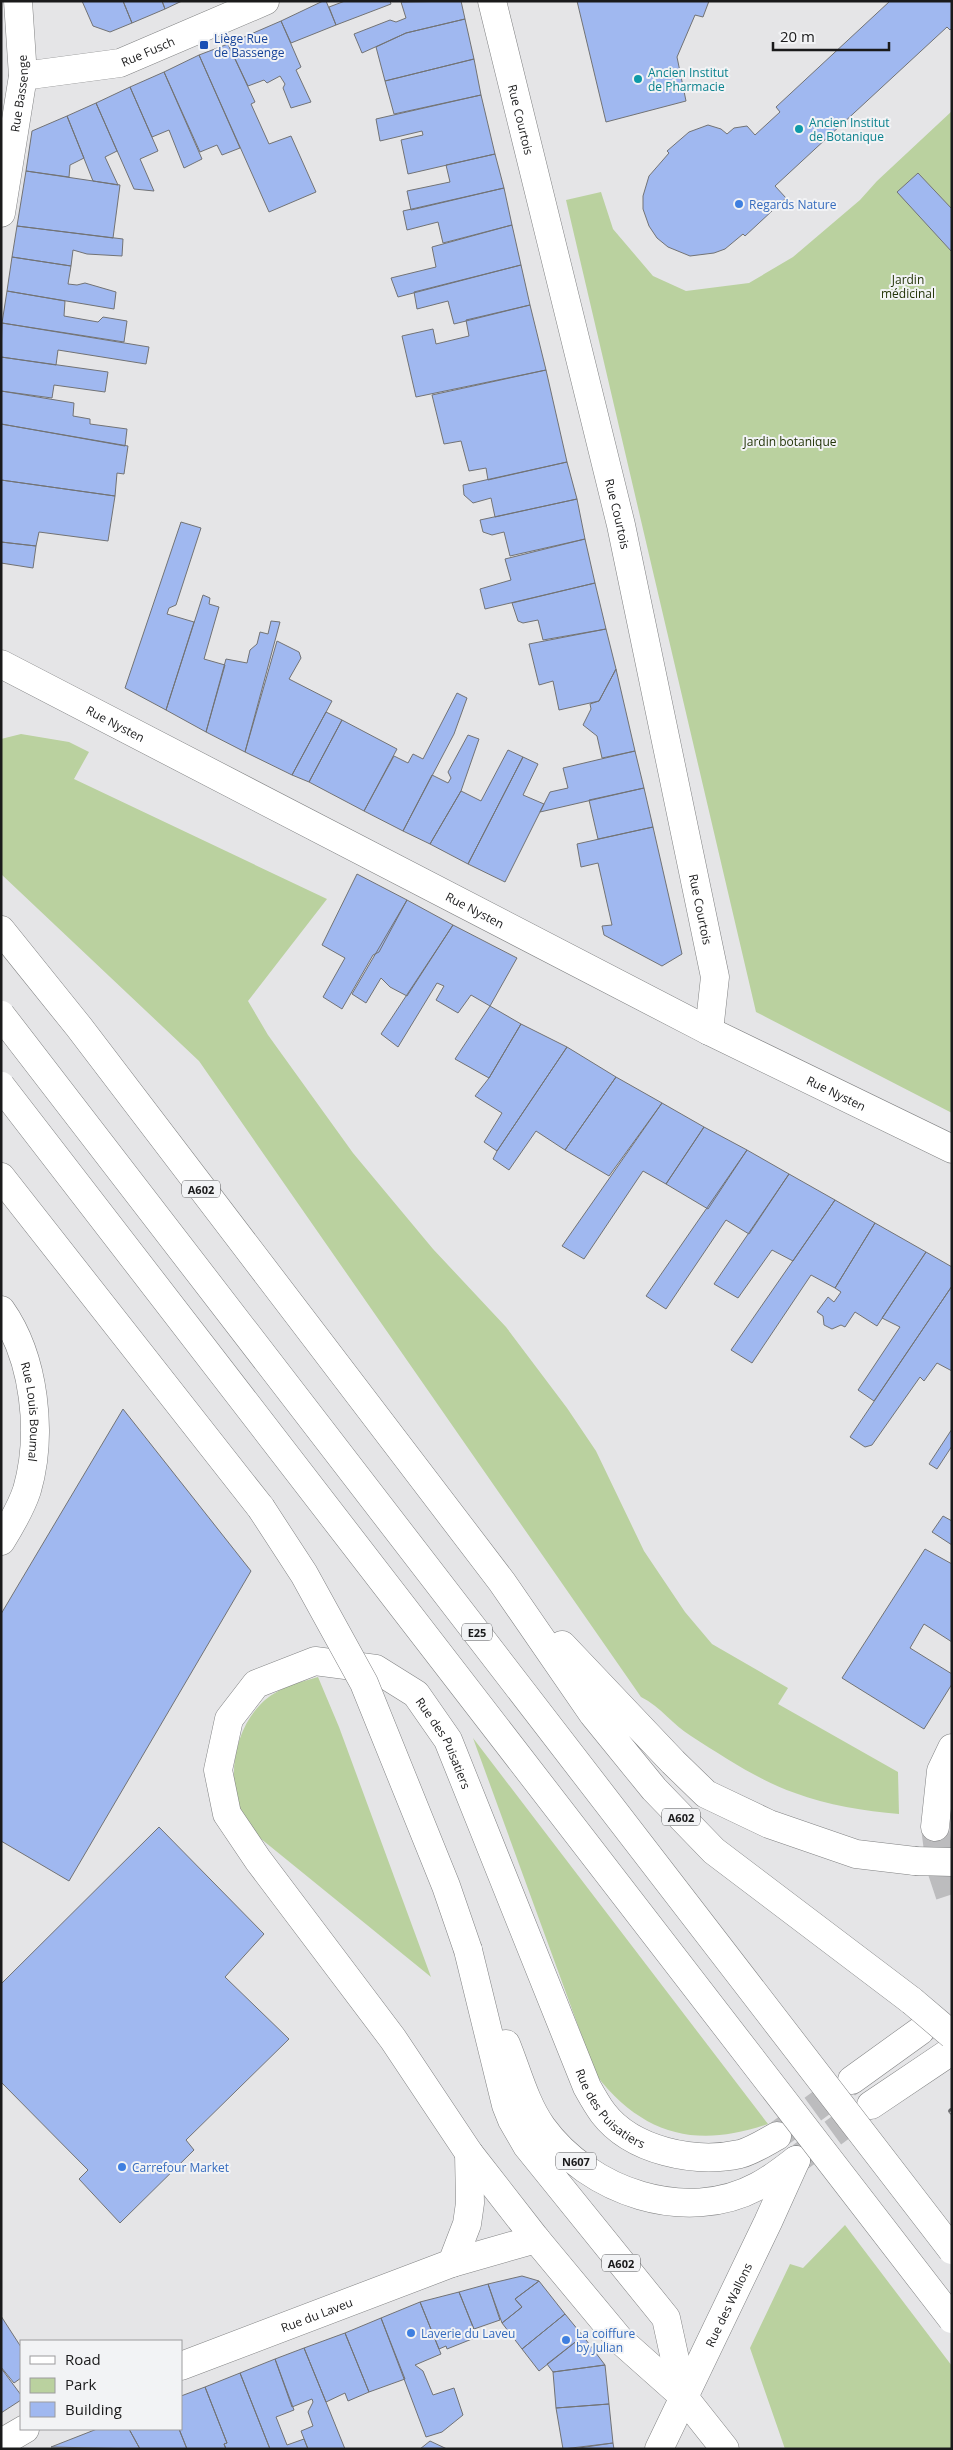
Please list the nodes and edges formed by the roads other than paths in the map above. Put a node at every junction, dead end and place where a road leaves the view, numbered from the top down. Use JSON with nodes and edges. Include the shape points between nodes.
{"nodes":[{"id":1,"x":18,"y":1,"type":"edge"},
{"id":2,"x":265,"y":1,"type":"edge"},
{"id":3,"x":492,"y":1,"type":"edge"},
{"id":4,"x":23,"y":76,"type":"junction"},
{"id":5,"x":1,"y":213,"type":"edge"},
{"id":6,"x":1,"y":664,"type":"edge"},
{"id":7,"x":1,"y":930,"type":"edge"},
{"id":8,"x":1,"y":1015,"type":"edge"},
{"id":9,"x":709,"y":1031,"type":"junction"},
{"id":10,"x":1,"y":1086,"type":"edge"},
{"id":11,"x":952,"y":1149,"type":"edge"},
{"id":12,"x":1,"y":1178,"type":"edge"},
{"id":13,"x":1,"y":1310,"type":"edge"},
{"id":14,"x":1,"y":1541,"type":"edge"},
{"id":15,"x":502,"y":1582,"type":"junction"},
{"id":16,"x":952,"y":1748,"type":"edge"},
{"id":17,"x":935,"y":1826,"type":"tunnel mouth"},
{"id":18,"x":952,"y":1862,"type":"edge"},
{"id":19,"x":468,"y":1950,"type":"junction"},
{"id":20,"x":920,"y":2031,"type":"tunnel mouth"},
{"id":21,"x":949,"y":2044,"type":"edge"},
{"id":22,"x":852,"y":2080,"type":"tunnel mouth"},
{"id":23,"x":871,"y":2105,"type":"tunnel mouth"},
{"id":24,"x":778,"y":2136,"type":"tunnel mouth"},
{"id":25,"x":469,"y":2153,"type":"junction"},
{"id":26,"x":536,"y":2238,"type":"junction"},
{"id":27,"x":952,"y":2250,"type":"edge"},
{"id":28,"x":452,"y":2263,"type":"junction"},
{"id":29,"x":952,"y":2319,"type":"edge"},
{"id":30,"x":182,"y":2366,"type":"edge"},
{"id":31,"x":683,"y":2396,"type":"junction"},
{"id":32,"x":23,"y":2430,"type":"edge"},
{"id":33,"x":1,"y":2443,"type":"edge"},
{"id":34,"x":658,"y":2449,"type":"edge"},
{"id":35,"x":725,"y":2449,"type":"edge"}],
"edges":[{"from":1,"to":4,"type":"main road","name":"Rue Bassenge"},
{"from":2,"to":4,"type":"main road","name":"Rue Fusch","via":[[120,63]]},
{"from":3,"to":9,"type":"main road","name":"Rue Courtois","via":[[621,526],[715,977]]},
{"from":4,"to":5,"type":"main road","name":"Rue Bassenge"},
{"from":6,"to":9,"type":"main road","name":"Rue Nysten"},
{"from":7,"to":15,"type":"main road","number":"A602"},
{"from":8,"to":27,"type":"main road","number":"E25","bridge":true},
{"from":9,"to":11,"type":"main road","name":"Rue Nysten"},
{"from":10,"to":29,"type":"main road","bridge":true},
{"from":12,"to":19,"type":"main road","number":"A602","bridge":true,"via":[[261,1508],[304,1574],[364,1683],[446,1886]]},
{"from":13,"to":14,"type":"main road","name":"Rue Louis Boumal","via":[[12,1326],[31,1379],[35,1421],[27,1489]]},
{"from":15,"to":18,"type":"main road","number":"A602","bridge":true,"via":[[706,1794],[769,1824],[856,1854]]},
{"from":15,"to":21,"type":"main road","number":"A602","bridge":true,"via":[[593,1714],[654,1789],[714,1851],[912,2002]]},
{"from":16,"to":17,"type":"main road","via":[[941,1771]]},
{"from":19,"to":31,"type":"main road","number":"A602","via":[[512,2120],[527,2146],[666,2318]]},
{"from":19,"to":31,"type":"main road","name":"Rue des Wallons","number":"N607","via":[[530,2106],[556,2144],[596,2176],[643,2197],[698,2202],[724,2198],[758,2186],[796,2160]]},
{"from":20,"to":22,"type":"main road"},
{"from":21,"to":23,"type":"main road"},
{"from":24,"to":25,"type":"main road","name":"Rue des Puisatiers","via":[[741,2154],[694,2158],[650,2146],[604,2114],[587,2087],[566,2040],[448,1740],[416,1694],[376,1669],[315,1661],[256,1684],[229,1719],[218,1770],[227,1814],[258,1860],[394,2039]]},
{"from":25,"to":26,"type":"main road","name":"Rue des Puisatiers"},
{"from":25,"to":28,"type":"main road","via":[[467,2224]]},
{"from":26,"to":28,"type":"main road","name":"Rue du Laveu"},
{"from":26,"to":31,"type":"main road","name":"Rue des Puisatiers","via":[[620,2340]]},
{"from":28,"to":30,"type":"main road","name":"Rue du Laveu"},
{"from":31,"to":34,"type":"main road","name":"Rue des Wallons"},
{"from":31,"to":35,"type":"main road","name":"Rue des Puisatiers"},
{"from":32,"to":33,"type":"main road"}]}
